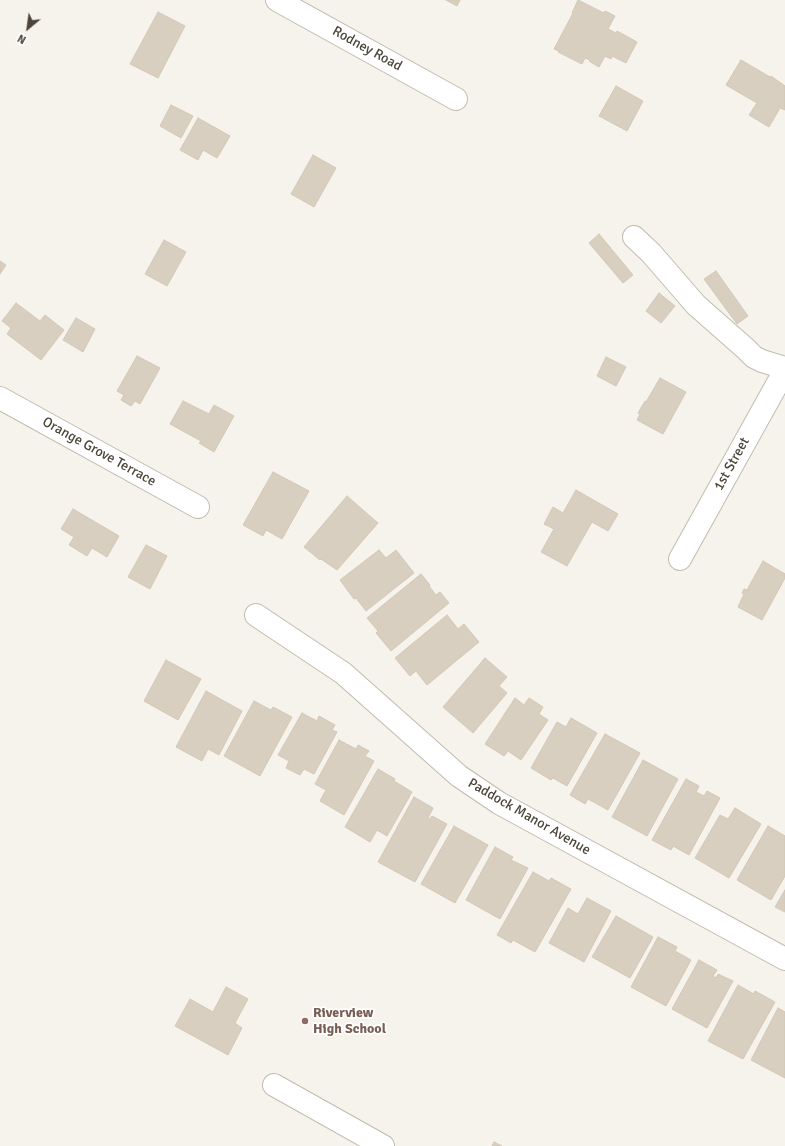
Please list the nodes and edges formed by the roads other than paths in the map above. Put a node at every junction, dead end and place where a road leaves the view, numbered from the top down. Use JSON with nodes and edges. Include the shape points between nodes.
{"nodes":[{"id":1,"x":277,"y":0,"type":"edge"},
{"id":2,"x":456,"y":99,"type":"dead end"},
{"id":3,"x":634,"y":237,"type":"dead end"},
{"id":4,"x":785,"y":369,"type":"edge"},
{"id":5,"x":0,"y":398,"type":"edge"},
{"id":6,"x":198,"y":507,"type":"dead end"},
{"id":7,"x":680,"y":559,"type":"dead end"},
{"id":8,"x":256,"y":615,"type":"dead end"},
{"id":9,"x":785,"y":959,"type":"edge"},
{"id":10,"x":274,"y":1086,"type":"dead end"},
{"id":11,"x":383,"y":1146,"type":"edge"}],
"edges":[{"from":1,"to":2,"type":"street","name":"Rodney Road"},
{"from":3,"to":4,"type":"street","via":[[696,305],[746,350],[762,361]]},
{"from":4,"to":7,"type":"street","name":"1st Street"},
{"from":5,"to":6,"type":"street","name":"Orange Grove Terrace"},
{"from":8,"to":9,"type":"street","name":"Paddock Manor Avenue","via":[[343,673],[458,776],[499,803]]},
{"from":10,"to":11,"type":"street"}]}
